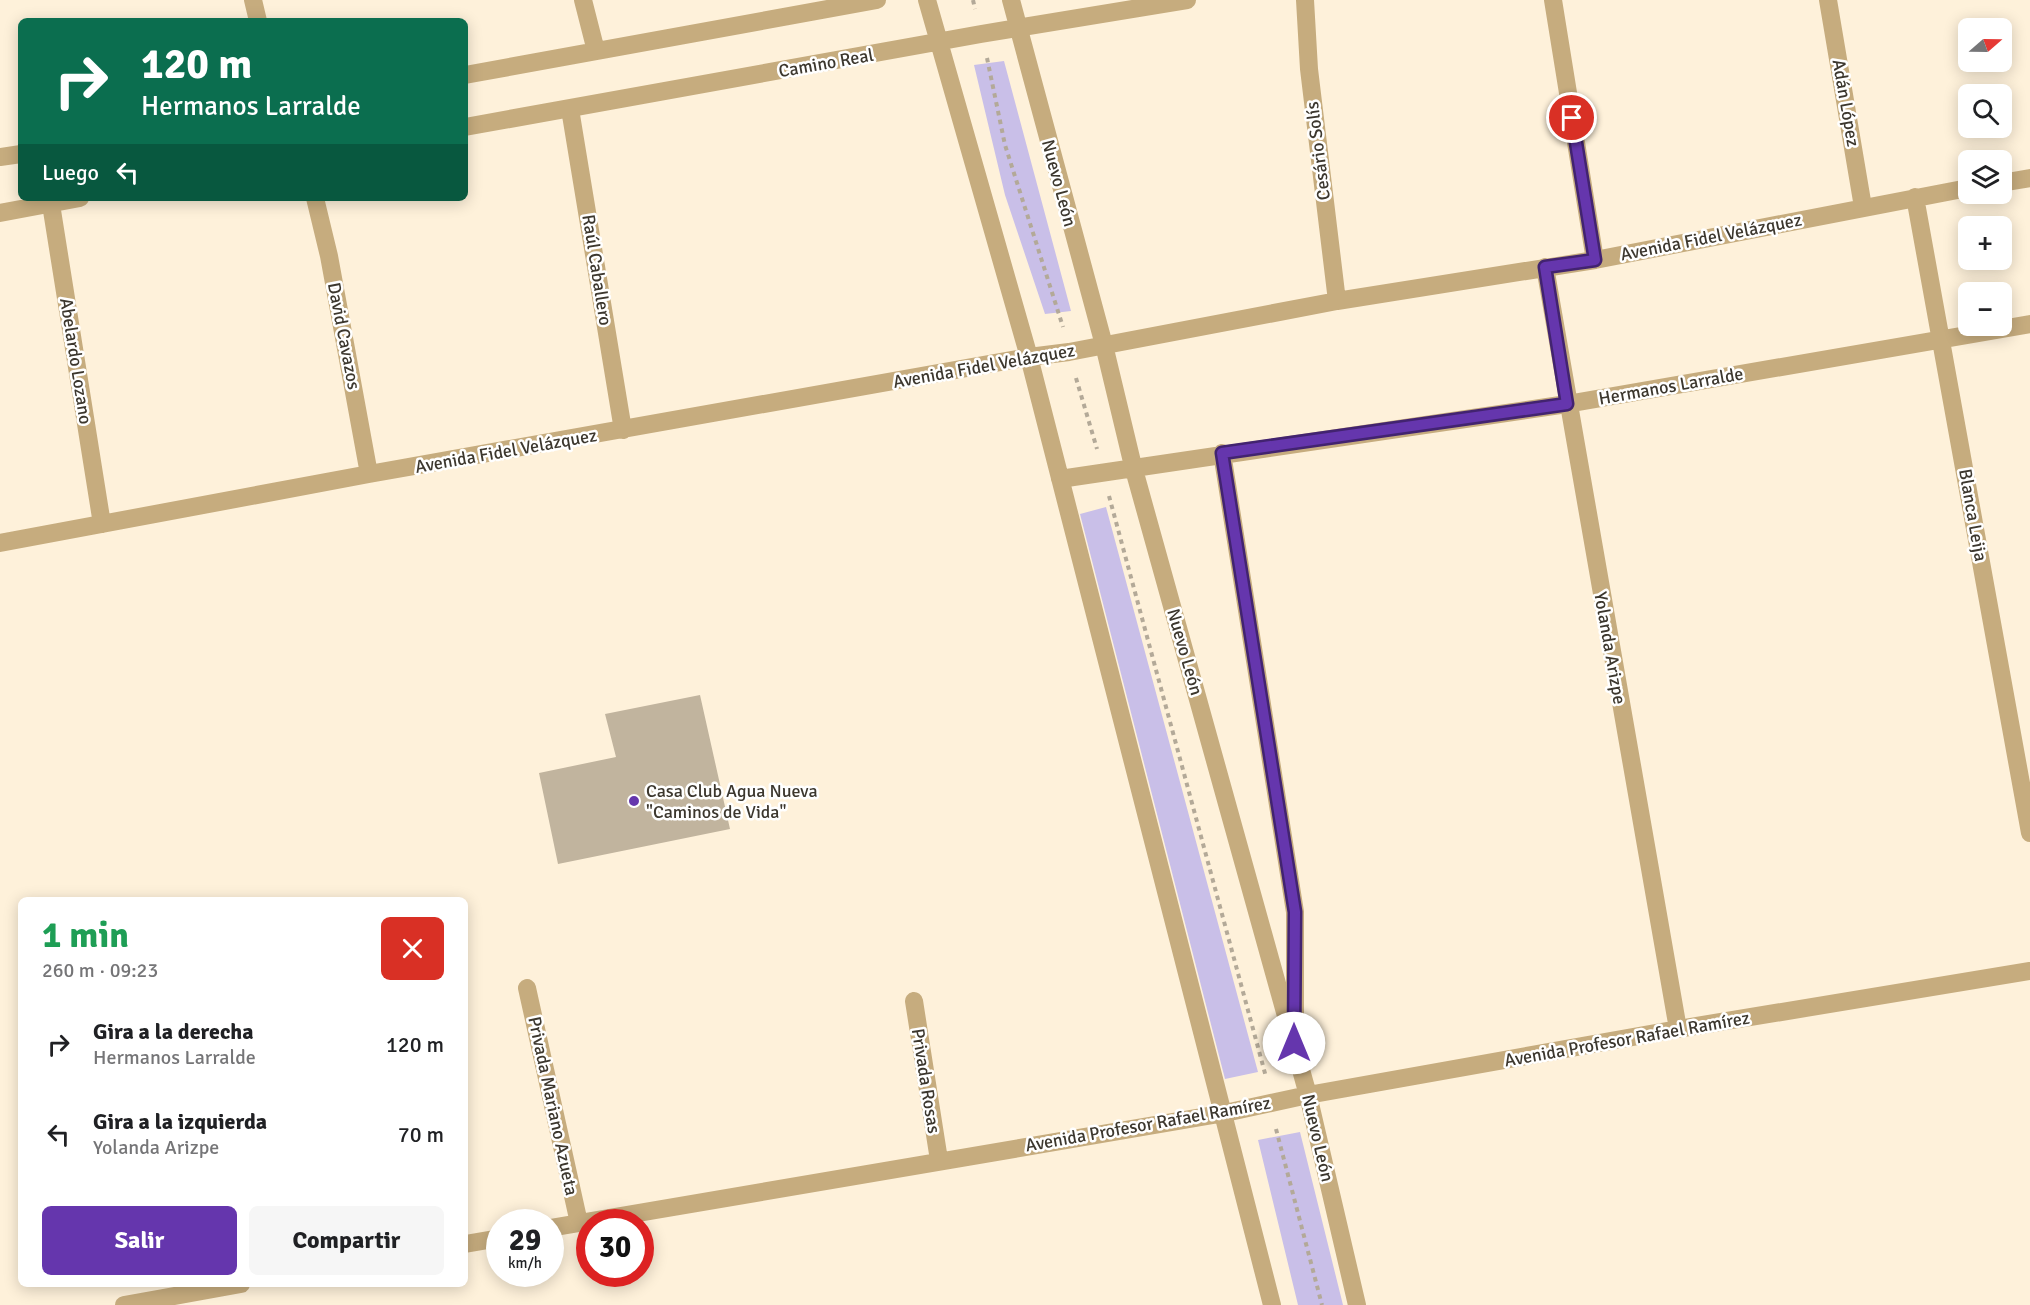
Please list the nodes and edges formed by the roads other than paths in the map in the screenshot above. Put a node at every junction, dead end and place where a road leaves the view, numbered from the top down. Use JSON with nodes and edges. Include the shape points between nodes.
{"nodes":[{"id":1,"x":253,"y":0,"type":"edge"},
{"id":2,"x":583,"y":0,"type":"edge"},
{"id":3,"x":877,"y":0,"type":"edge"},
{"id":4,"x":927,"y":0,"type":"edge"},
{"id":5,"x":1011,"y":0,"type":"edge"},
{"id":6,"x":1187,"y":0,"type":"edge"},
{"id":7,"x":1305,"y":0,"type":"edge"},
{"id":8,"x":1553,"y":0,"type":"edge"},
{"id":9,"x":1828,"y":0,"type":"edge"},
{"id":10,"x":257,"y":18,"type":"edge"},
{"id":11,"x":1017,"y":29,"type":"junction"},
{"id":12,"x":937,"y":43,"type":"junction"},
{"id":13,"x":596,"y":51,"type":"junction"},
{"id":14,"x":468,"y":74,"type":"edge"},
{"id":15,"x":570,"y":109,"type":"junction"},
{"id":16,"x":468,"y":126,"type":"edge"},
{"id":17,"x":18,"y":154,"type":"edge"},
{"id":18,"x":0,"y":157,"type":"edge"},
{"id":19,"x":2030,"y":178,"type":"edge"},
{"id":20,"x":2012,"y":181,"type":"edge"},
{"id":21,"x":1958,"y":190,"type":"edge"},
{"id":22,"x":1915,"y":197,"type":"junction"},
{"id":23,"x":51,"y":201,"type":"edge"},
{"id":24,"x":316,"y":201,"type":"edge"},
{"id":25,"x":1863,"y":207,"type":"junction"},
{"id":26,"x":0,"y":213,"type":"edge"},
{"id":27,"x":1595,"y":260,"type":"junction"},
{"id":28,"x":1545,"y":267,"type":"junction"},
{"id":29,"x":1337,"y":301,"type":"junction"},
{"id":30,"x":2030,"y":324,"type":"edge"},
{"id":31,"x":1941,"y":340,"type":"junction"},
{"id":32,"x":1104,"y":345,"type":"junction"},
{"id":33,"x":1029,"y":357,"type":"junction"},
{"id":34,"x":1567,"y":404,"type":"junction"},
{"id":35,"x":623,"y":430,"type":"junction"},
{"id":36,"x":1222,"y":453,"type":"junction"},
{"id":37,"x":1133,"y":466,"type":"junction"},
{"id":38,"x":369,"y":474,"type":"junction"},
{"id":39,"x":1060,"y":478,"type":"junction"},
{"id":40,"x":102,"y":524,"type":"junction"},
{"id":41,"x":0,"y":543,"type":"edge"},
{"id":42,"x":2030,"y":833,"type":"edge"},
{"id":43,"x":2030,"y":971,"type":"edge"},
{"id":44,"x":526,"y":988,"type":"dead end"},
{"id":45,"x":914,"y":1001,"type":"dead end"},
{"id":46,"x":1678,"y":1029,"type":"junction"},
{"id":47,"x":1294,"y":1043,"type":"junction"},
{"id":48,"x":1308,"y":1095,"type":"junction"},
{"id":49,"x":1225,"y":1113,"type":"junction"},
{"id":50,"x":939,"y":1160,"type":"junction"},
{"id":51,"x":576,"y":1210,"type":"edge"},
{"id":52,"x":654,"y":1210,"type":"edge"},
{"id":53,"x":486,"y":1240,"type":"edge"},
{"id":54,"x":468,"y":1243,"type":"edge"},
{"id":55,"x":224,"y":1287,"type":"edge"},
{"id":56,"x":124,"y":1305,"type":"edge"},
{"id":57,"x":1272,"y":1305,"type":"edge"},
{"id":58,"x":1357,"y":1305,"type":"edge"}],
"edges":[{"from":1,"to":10,"type":"street"},
{"from":2,"to":13,"type":"street"},
{"from":3,"to":13,"type":"street"},
{"from":4,"to":12,"type":"street"},
{"from":5,"to":11,"type":"street","name":"Nuevo León"},
{"from":6,"to":11,"type":"street","name":"Camino Real"},
{"from":7,"to":29,"type":"street","name":"Cesário Solís","via":[[1309,69]]},
{"from":8,"to":27,"type":"street"},
{"from":9,"to":25,"type":"street","name":"Adán López"},
{"from":11,"to":12,"type":"street","name":"Camino Real"},
{"from":11,"to":32,"type":"street","name":"Nuevo León"},
{"from":12,"to":15,"type":"street","name":"Camino Real"},
{"from":12,"to":33,"type":"street"},
{"from":13,"to":14,"type":"street"},
{"from":15,"to":16,"type":"street","name":"Camino Real"},
{"from":15,"to":35,"type":"street","name":"Raúl Caballero"},
{"from":17,"to":18,"type":"street"},
{"from":19,"to":20,"type":"street"},
{"from":21,"to":22,"type":"street","name":"Avenida Fidel Velázquez"},
{"from":22,"to":25,"type":"street","name":"Avenida Fidel Velázquez"},
{"from":22,"to":31,"type":"street","name":"Blanca Leija"},
{"from":23,"to":26,"type":"street"},
{"from":23,"to":40,"type":"street","name":"Abelardo Lozano"},
{"from":24,"to":38,"type":"street","name":"David Cavazos"},
{"from":25,"to":27,"type":"street","name":"Avenida Fidel Velázquez"},
{"from":27,"to":28,"type":"street","name":"Avenida Fidel Velázquez"},
{"from":28,"to":29,"type":"street","name":"Avenida Fidel Velázquez"},
{"from":28,"to":34,"type":"street","name":"Yolanda Arizpe"},
{"from":29,"to":32,"type":"street","name":"Avenida Fidel Velázquez"},
{"from":30,"to":31,"type":"street","name":"Hermanos Larralde"},
{"from":31,"to":34,"type":"street","name":"Hermanos Larralde"},
{"from":31,"to":42,"type":"street","name":"Blanca Leija"},
{"from":32,"to":33,"type":"street","name":"Avenida Fidel Velázquez"},
{"from":32,"to":37,"type":"street","name":"Nuevo León"},
{"from":33,"to":35,"type":"street","name":"Avenida Fidel Velázquez"},
{"from":33,"to":39,"type":"street"},
{"from":34,"to":36,"type":"street","name":"Hermanos Larralde"},
{"from":34,"to":46,"type":"street","name":"Yolanda Arizpe"},
{"from":35,"to":38,"type":"street","name":"Avenida Fidel Velázquez"},
{"from":36,"to":37,"type":"street","name":"Hermanos Larralde"},
{"from":36,"to":47,"type":"street","via":[[1295,912]]},
{"from":37,"to":39,"type":"street","name":"Hermanos Larralde"},
{"from":37,"to":47,"type":"street","name":"Nuevo León"},
{"from":38,"to":40,"type":"street","name":"Avenida Fidel Velázquez"},
{"from":39,"to":49,"type":"street"},
{"from":40,"to":41,"type":"street","name":"Avenida Fidel Velázquez"},
{"from":43,"to":46,"type":"street","name":"Avenida Profesor Rafael Ramírez"},
{"from":44,"to":51,"type":"street","name":"Privada Mariano Azueta"},
{"from":45,"to":50,"type":"street","name":"Privada Rosas"},
{"from":46,"to":48,"type":"street","name":"Avenida Profesor Rafael Ramírez"},
{"from":47,"to":48,"type":"street","name":"Nuevo León"},
{"from":48,"to":49,"type":"street","name":"Avenida Profesor Rafael Ramírez"},
{"from":48,"to":58,"type":"street","name":"Nuevo León"},
{"from":49,"to":50,"type":"street","name":"Avenida Profesor Rafael Ramírez"},
{"from":49,"to":57,"type":"street"},
{"from":50,"to":52,"type":"street","name":"Avenida Profesor Rafael Ramírez"},
{"from":53,"to":54,"type":"street"},
{"from":55,"to":56,"type":"street"}]}
